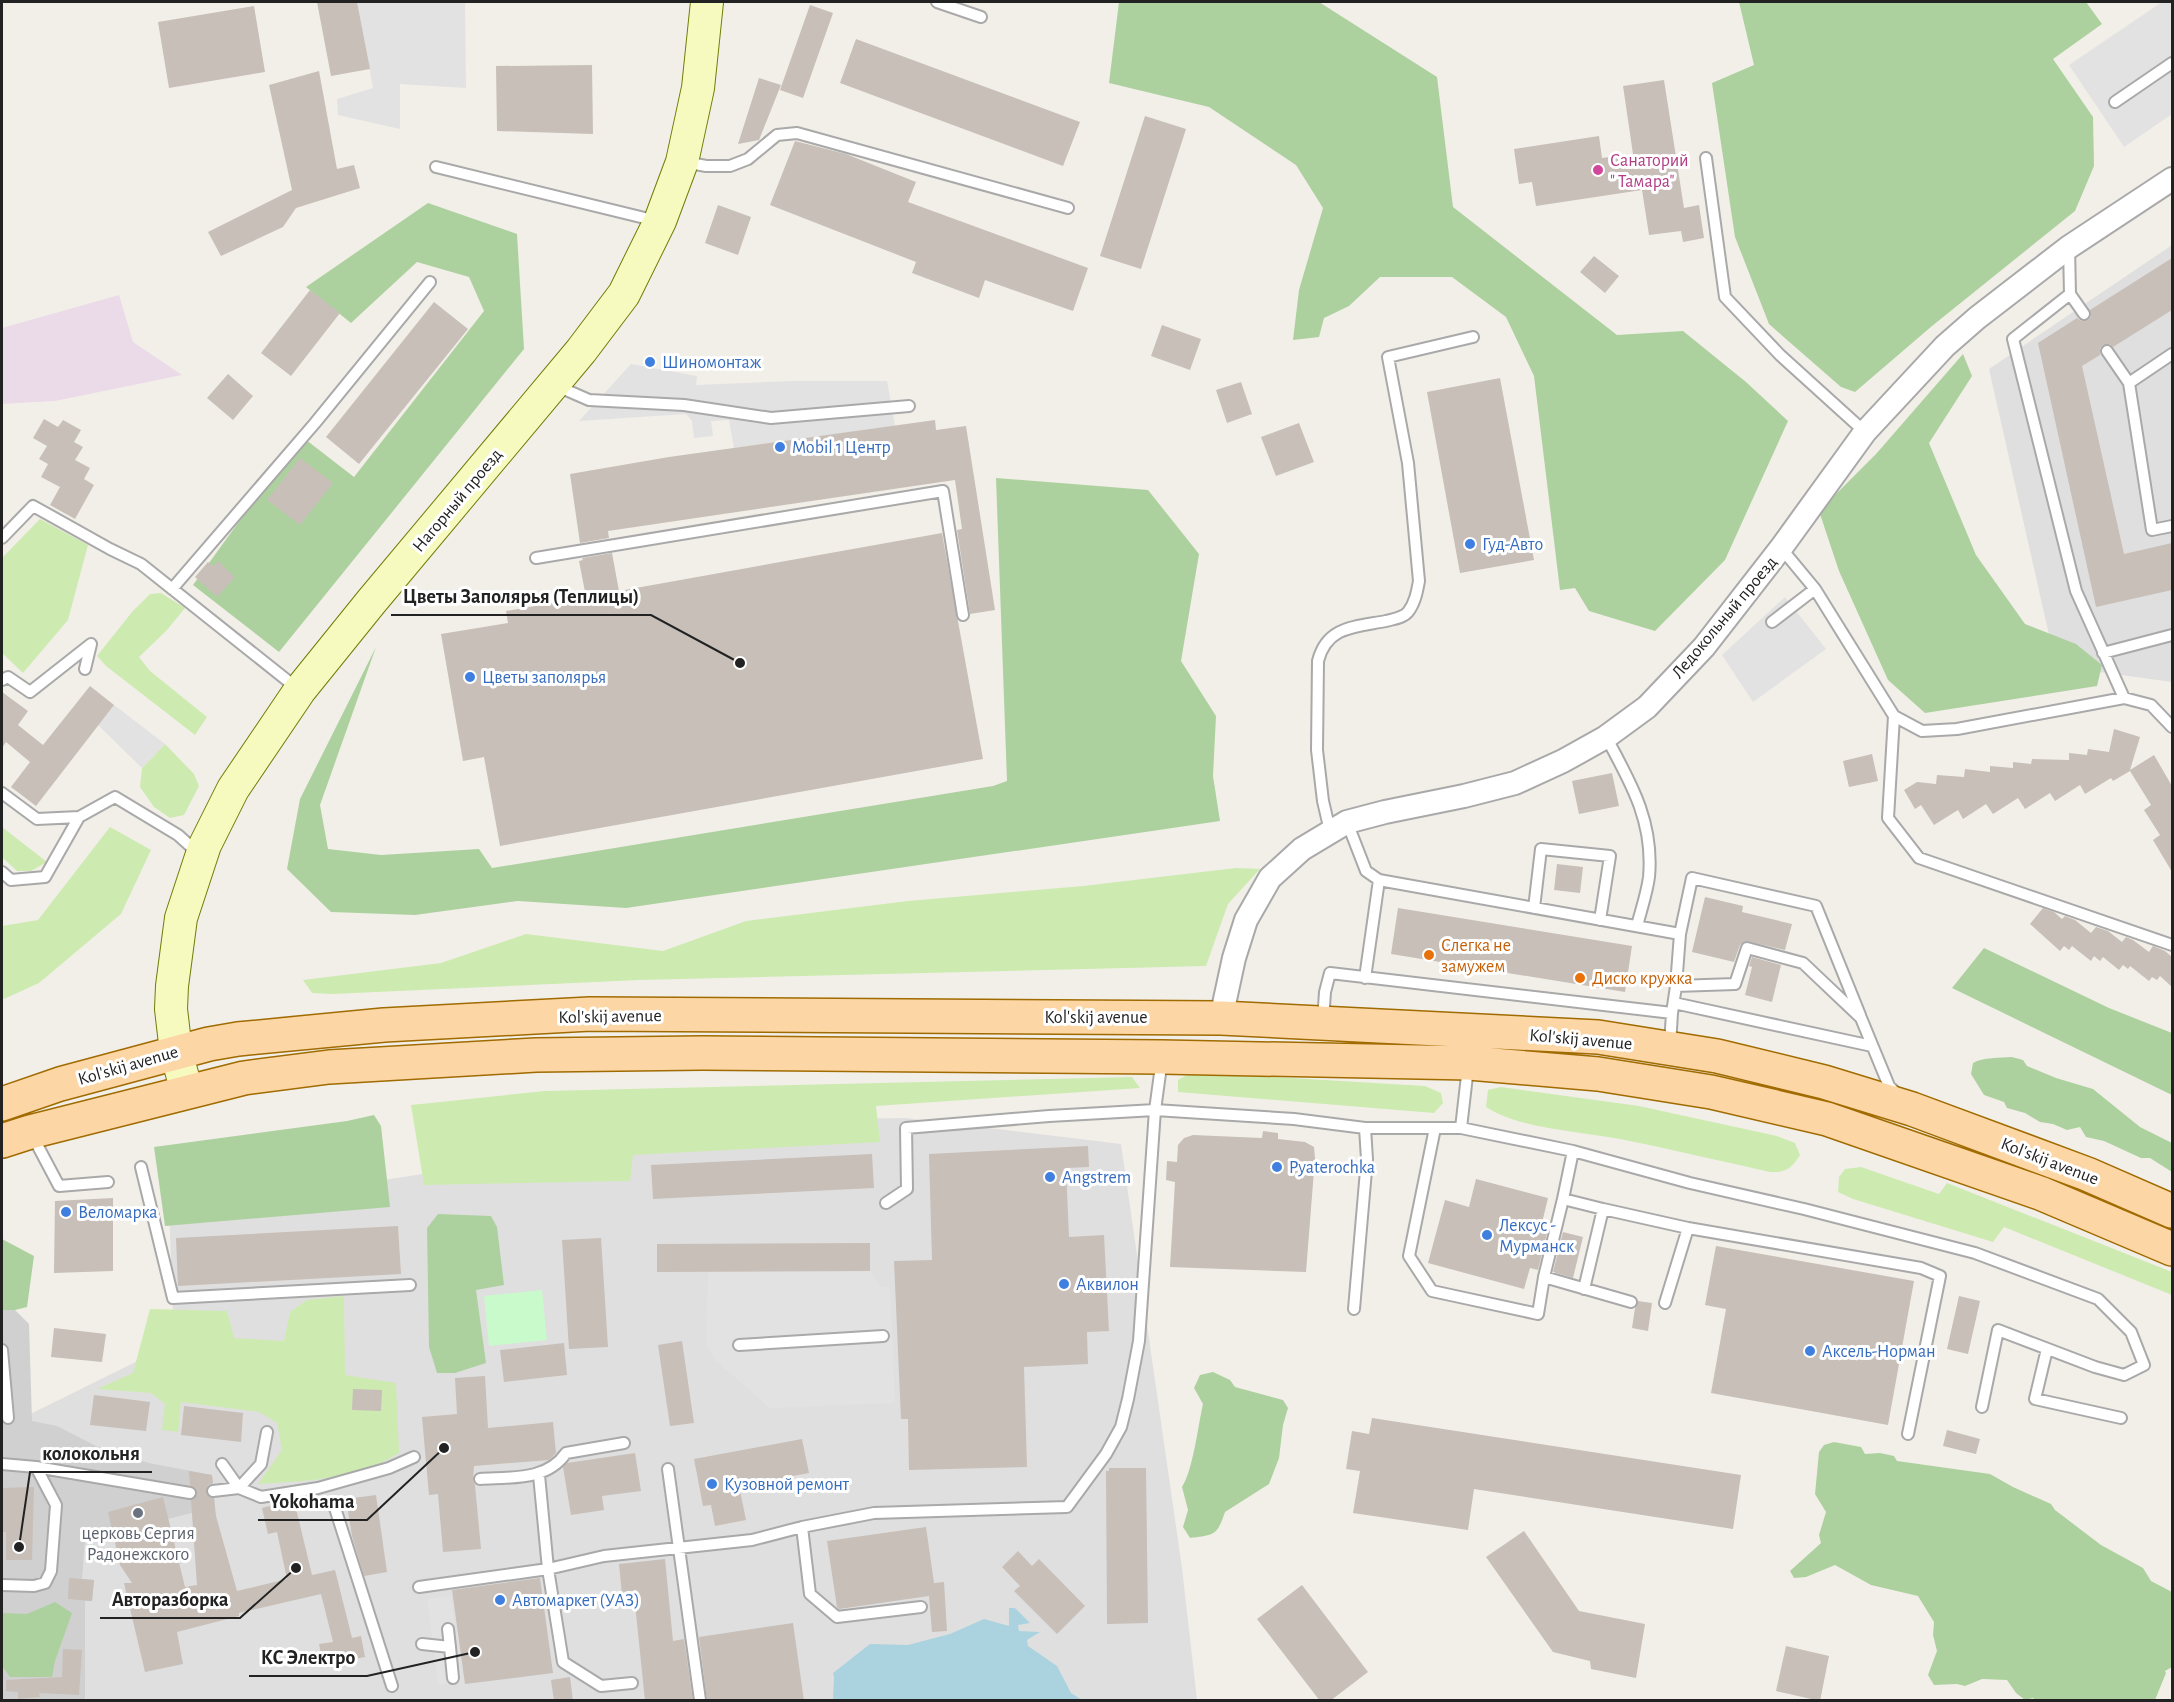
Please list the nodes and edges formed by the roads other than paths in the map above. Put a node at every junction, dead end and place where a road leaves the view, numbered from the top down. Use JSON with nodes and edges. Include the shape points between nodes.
{"nodes":[{"id":1,"x":705,"y":2,"type":"edge"},
{"id":2,"x":938,"y":2,"type":"edge"},
{"id":3,"x":981,"y":17,"type":"dead end"},
{"id":4,"x":2172,"y":63,"type":"edge"},
{"id":5,"x":2115,"y":102,"type":"dead end"},
{"id":6,"x":1706,"y":158,"type":"dead end"},
{"id":7,"x":682,"y":162,"type":"junction"},
{"id":8,"x":436,"y":167,"type":"dead end"},
{"id":9,"x":2172,"y":179,"type":"edge"},
{"id":10,"x":1068,"y":208,"type":"dead end"},
{"id":11,"x":660,"y":221,"type":"junction"},
{"id":12,"x":2069,"y":247,"type":"junction"},
{"id":13,"x":430,"y":282,"type":"dead end"},
{"id":14,"x":2070,"y":294,"type":"junction"},
{"id":15,"x":2084,"y":314,"type":"dead end"},
{"id":16,"x":1473,"y":337,"type":"dead end"},
{"id":17,"x":2107,"y":351,"type":"dead end"},
{"id":18,"x":2172,"y":354,"type":"edge"},
{"id":19,"x":2129,"y":383,"type":"junction"},
{"id":20,"x":553,"y":384,"type":"junction"},
{"id":21,"x":909,"y":406,"type":"dead end"},
{"id":22,"x":1865,"y":432,"type":"junction"},
{"id":23,"x":2172,"y":526,"type":"edge"},
{"id":24,"x":2,"y":538,"type":"edge"},
{"id":25,"x":1781,"y":548,"type":"junction"},
{"id":26,"x":536,"y":558,"type":"dead end"},
{"id":27,"x":172,"y":589,"type":"junction"},
{"id":28,"x":1815,"y":589,"type":"junction"},
{"id":29,"x":963,"y":615,"type":"dead end"},
{"id":30,"x":1772,"y":622,"type":"dead end"},
{"id":31,"x":2172,"y":635,"type":"edge"},
{"id":32,"x":2103,"y":652,"type":"junction"},
{"id":33,"x":85,"y":669,"type":"dead end"},
{"id":34,"x":2,"y":680,"type":"edge"},
{"id":35,"x":300,"y":690,"type":"junction"},
{"id":36,"x":2124,"y":698,"type":"junction"},
{"id":37,"x":1894,"y":716,"type":"junction"},
{"id":38,"x":2172,"y":727,"type":"edge"},
{"id":39,"x":1606,"y":737,"type":"junction"},
{"id":40,"x":2,"y":793,"type":"edge"},
{"id":41,"x":79,"y":818,"type":"junction"},
{"id":42,"x":1338,"y":826,"type":"junction"},
{"id":43,"x":201,"y":856,"type":"junction"},
{"id":44,"x":2,"y":872,"type":"edge"},
{"id":45,"x":1379,"y":880,"type":"junction"},
{"id":46,"x":1534,"y":908,"type":"junction"},
{"id":47,"x":1600,"y":920,"type":"junction"},
{"id":48,"x":1637,"y":927,"type":"junction"},
{"id":49,"x":1680,"y":934,"type":"junction"},
{"id":50,"x":2172,"y":945,"type":"edge"},
{"id":51,"x":1365,"y":978,"type":"junction"},
{"id":52,"x":1676,"y":986,"type":"junction"},
{"id":53,"x":1324,"y":1008,"type":"junction"},
{"id":54,"x":1673,"y":1008,"type":"junction"},
{"id":55,"x":1221,"y":1018,"type":"junction"},
{"id":56,"x":1861,"y":1018,"type":"junction"},
{"id":57,"x":1872,"y":1046,"type":"junction"},
{"id":58,"x":1670,"y":1049,"type":"junction"},
{"id":59,"x":176,"y":1052,"type":"junction"},
{"id":60,"x":1162,"y":1057,"type":"junction"},
{"id":61,"x":1219,"y":1058,"type":"junction"},
{"id":62,"x":1469,"y":1063,"type":"junction"},
{"id":63,"x":187,"y":1092,"type":"junction"},
{"id":64,"x":2,"y":1104,"type":"edge"},
{"id":65,"x":1912,"y":1109,"type":"junction"},
{"id":66,"x":1155,"y":1110,"type":"junction"},
{"id":67,"x":1365,"y":1128,"type":"junction"},
{"id":68,"x":1435,"y":1128,"type":"junction"},
{"id":69,"x":1461,"y":1128,"type":"junction"},
{"id":70,"x":16,"y":1137,"type":"edge"},
{"id":71,"x":1573,"y":1151,"type":"junction"},
{"id":72,"x":141,"y":1167,"type":"dead end"},
{"id":73,"x":108,"y":1182,"type":"dead end"},
{"id":74,"x":1563,"y":1199,"type":"junction"},
{"id":75,"x":886,"y":1203,"type":"dead end"},
{"id":76,"x":1603,"y":1209,"type":"junction"},
{"id":77,"x":2172,"y":1210,"type":"edge"},
{"id":78,"x":1688,"y":1228,"type":"junction"},
{"id":79,"x":2172,"y":1249,"type":"edge"},
{"id":80,"x":1544,"y":1277,"type":"junction"},
{"id":81,"x":410,"y":1285,"type":"dead end"},
{"id":82,"x":1584,"y":1289,"type":"junction"},
{"id":83,"x":1631,"y":1302,"type":"dead end"},
{"id":84,"x":1665,"y":1303,"type":"dead end"},
{"id":85,"x":1354,"y":1309,"type":"dead end"},
{"id":86,"x":883,"y":1336,"type":"dead end"},
{"id":87,"x":739,"y":1345,"type":"dead end"},
{"id":88,"x":2047,"y":1349,"type":"junction"},
{"id":89,"x":2,"y":1350,"type":"edge"},
{"id":90,"x":1982,"y":1407,"type":"dead end"},
{"id":91,"x":8,"y":1418,"type":"dead end"},
{"id":92,"x":2121,"y":1419,"type":"dead end"},
{"id":93,"x":267,"y":1432,"type":"dead end"},
{"id":94,"x":1908,"y":1434,"type":"dead end"},
{"id":95,"x":624,"y":1443,"type":"dead end"},
{"id":96,"x":414,"y":1457,"type":"dead end"},
{"id":97,"x":2,"y":1464,"type":"edge"},
{"id":98,"x":222,"y":1464,"type":"dead end"},
{"id":99,"x":36,"y":1467,"type":"junction"},
{"id":100,"x":668,"y":1469,"type":"dead end"},
{"id":101,"x":539,"y":1475,"type":"junction"},
{"id":102,"x":480,"y":1479,"type":"dead end"},
{"id":103,"x":238,"y":1488,"type":"junction"},
{"id":104,"x":213,"y":1491,"type":"dead end"},
{"id":105,"x":190,"y":1493,"type":"dead end"},
{"id":106,"x":335,"y":1508,"type":"dead end"},
{"id":107,"x":802,"y":1527,"type":"junction"},
{"id":108,"x":678,"y":1547,"type":"junction"},
{"id":109,"x":548,"y":1569,"type":"junction"},
{"id":110,"x":2,"y":1585,"type":"edge"},
{"id":111,"x":419,"y":1587,"type":"dead end"},
{"id":112,"x":921,"y":1607,"type":"dead end"},
{"id":113,"x":448,"y":1629,"type":"dead end"},
{"id":114,"x":422,"y":1644,"type":"dead end"},
{"id":115,"x":450,"y":1647,"type":"junction"},
{"id":116,"x":453,"y":1678,"type":"dead end"},
{"id":117,"x":632,"y":1683,"type":"dead end"},
{"id":118,"x":392,"y":1686,"type":"dead end"},
{"id":119,"x":700,"y":1701,"type":"edge"}],
"edges":[{"from":1,"to":7,"type":"main road","name":"Нагорный проезд","via":[[698,88]]},
{"from":2,"to":3,"type":"lane"},
{"from":4,"to":5,"type":"lane"},
{"from":6,"to":22,"type":"lane","via":[[1725,297],[1780,355]]},
{"from":7,"to":10,"type":"lane","via":[[730,166],[748,159],[777,135],[797,133]]},
{"from":7,"to":11,"type":"main road","name":"Нагорный проезд"},
{"from":8,"to":11,"type":"lane"},
{"from":9,"to":12,"type":"street","name":"Ледокольный проезд"},
{"from":11,"to":20,"type":"main road","name":"Нагорный проезд","via":[[624,294]]},
{"from":12,"to":14,"type":"lane"},
{"from":12,"to":22,"type":"street","name":"Ледокольный проезд","via":[[1945,346]]},
{"from":13,"to":27,"type":"lane"},
{"from":14,"to":15,"type":"lane"},
{"from":14,"to":32,"type":"lane","via":[[2013,339],[2076,591]]},
{"from":16,"to":42,"type":"lane","via":[[1388,357],[1408,463],[1419,581],[1407,614],[1341,631],[1328,638],[1321,648],[1317,750],[1323,801]]},
{"from":17,"to":19,"type":"lane"},
{"from":18,"to":19,"type":"lane"},
{"from":19,"to":23,"type":"lane","via":[[2152,531]]},
{"from":20,"to":21,"type":"lane","via":[[589,400],[684,405],[771,418]]},
{"from":20,"to":35,"type":"main road","name":"Нагорный проезд"},
{"from":22,"to":25,"type":"street","name":"Ледокольный проезд"},
{"from":24,"to":27,"type":"lane","via":[[33,506],[141,564]]},
{"from":25,"to":28,"type":"lane"},
{"from":25,"to":39,"type":"street","name":"Ледокольный проезд","via":[[1704,647],[1647,707]]},
{"from":26,"to":29,"type":"lane","via":[[944,490]]},
{"from":27,"to":35,"type":"lane"},
{"from":28,"to":30,"type":"lane"},
{"from":28,"to":37,"type":"lane"},
{"from":31,"to":32,"type":"lane"},
{"from":32,"to":36,"type":"lane"},
{"from":33,"to":34,"type":"lane","via":[[91,644],[30,692],[8,677]]},
{"from":35,"to":43,"type":"main road","name":"Нагорный проезд","via":[[233,789]]},
{"from":36,"to":37,"type":"lane","via":[[1957,729],[1922,731]]},
{"from":36,"to":38,"type":"lane","via":[[2151,705]]},
{"from":37,"to":50,"type":"lane","via":[[1888,818],[1919,858]]},
{"from":39,"to":42,"type":"street","name":"Ледокольный проезд","via":[[1515,783]]},
{"from":39,"to":48,"type":"lane","via":[[1647,824],[1649,878]]},
{"from":40,"to":41,"type":"lane","via":[[37,819]]},
{"from":41,"to":43,"type":"lane","via":[[116,797],[178,835]]},
{"from":41,"to":44,"type":"lane","via":[[45,877],[11,880]]},
{"from":42,"to":45,"type":"lane","via":[[1366,871]]},
{"from":42,"to":55,"type":"street","name":"Ледокольный проезд","via":[[1302,849],[1270,878],[1246,920]]},
{"from":43,"to":59,"type":"main road","name":"Нагорный проезд","via":[[181,918],[172,986]]},
{"from":45,"to":46,"type":"lane"},
{"from":45,"to":51,"type":"lane"},
{"from":46,"to":47,"type":"lane"},
{"from":46,"to":47,"type":"lane","via":[[1541,849],[1610,856]]},
{"from":47,"to":48,"type":"lane"},
{"from":48,"to":49,"type":"lane"},
{"from":49,"to":52,"type":"lane"},
{"from":49,"to":56,"type":"lane","via":[[1692,878],[1816,906]]},
{"from":51,"to":53,"type":"lane","via":[[1330,973]]},
{"from":51,"to":54,"type":"lane"},
{"from":52,"to":54,"type":"lane"},
{"from":52,"to":56,"type":"lane","via":[[1735,984],[1747,948],[1803,963]]},
{"from":53,"to":55,"type":"main road","name":"Kol'skij avenue"},
{"from":53,"to":58,"type":"main road","name":"Kol'skij avenue","via":[[1598,1037]]},
{"from":54,"to":57,"type":"lane"},
{"from":54,"to":58,"type":"lane"},
{"from":55,"to":59,"type":"main road","name":"Kol'skij avenue","via":[[590,1014],[384,1025],[238,1038]]},
{"from":55,"to":61,"type":"main road"},
{"from":56,"to":57,"type":"lane"},
{"from":57,"to":65,"type":"lane","via":[[1889,1086]]},
{"from":58,"to":65,"type":"main road","name":"Kol'skij avenue","via":[[1717,1056],[1824,1082]]},
{"from":59,"to":63,"type":"main road","name":"Нагорный проезд"},
{"from":59,"to":64,"type":"main road","name":"Kol'skij avenue"},
{"from":60,"to":61,"type":"main road","name":"Kol'skij avenue"},
{"from":60,"to":63,"type":"main road","name":"Kol'skij avenue","via":[[536,1055],[329,1067],[244,1078]]},
{"from":60,"to":66,"type":"lane"},
{"from":61,"to":62,"type":"main road","name":"Kol'skij avenue"},
{"from":62,"to":69,"type":"lane"},
{"from":62,"to":79,"type":"main road","name":"Kol'skij avenue","via":[[1598,1074],[1711,1092],[1827,1119],[2040,1193]]},
{"from":63,"to":70,"type":"main road","name":"Kol'skij avenue"},
{"from":65,"to":77,"type":"main road","name":"Kol'skij avenue"},
{"from":66,"to":67,"type":"lane"},
{"from":66,"to":75,"type":"lane","via":[[906,1128],[907,1189]]},
{"from":66,"to":107,"type":"lane","via":[[1139,1341],[1128,1399],[1121,1428],[1067,1507],[874,1514]]},
{"from":67,"to":68,"type":"lane"},
{"from":67,"to":85,"type":"lane","via":[[1367,1159]]},
{"from":68,"to":69,"type":"lane"},
{"from":68,"to":80,"type":"lane","via":[[1409,1256],[1432,1291],[1538,1314]]},
{"from":69,"to":71,"type":"lane"},
{"from":70,"to":73,"type":"lane","via":[[58,1186]]},
{"from":71,"to":74,"type":"lane"},
{"from":71,"to":88,"type":"lane","via":[[1975,1253],[2098,1299],[2131,1332],[2144,1365],[2124,1375]]},
{"from":72,"to":81,"type":"lane","via":[[173,1298]]},
{"from":74,"to":76,"type":"lane"},
{"from":74,"to":80,"type":"lane"},
{"from":76,"to":78,"type":"lane"},
{"from":76,"to":82,"type":"lane"},
{"from":78,"to":84,"type":"lane"},
{"from":78,"to":94,"type":"lane","via":[[1921,1268],[1940,1276]]},
{"from":80,"to":82,"type":"lane"},
{"from":82,"to":83,"type":"lane"},
{"from":86,"to":87,"type":"lane"},
{"from":88,"to":90,"type":"lane","via":[[1998,1330]]},
{"from":88,"to":92,"type":"lane","via":[[2035,1399]]},
{"from":89,"to":91,"type":"lane"},
{"from":93,"to":103,"type":"lane","via":[[261,1464]]},
{"from":95,"to":101,"type":"lane","via":[[566,1453],[560,1462]]},
{"from":96,"to":103,"type":"lane","via":[[390,1468],[318,1488],[261,1497]]},
{"from":97,"to":99,"type":"lane"},
{"from":98,"to":103,"type":"lane"},
{"from":99,"to":105,"type":"lane"},
{"from":99,"to":110,"type":"lane","via":[[56,1505],[51,1571],[45,1583]]},
{"from":100,"to":108,"type":"lane"},
{"from":101,"to":102,"type":"lane"},
{"from":101,"to":109,"type":"lane"},
{"from":103,"to":104,"type":"lane"},
{"from":106,"to":118,"type":"lane"},
{"from":107,"to":108,"type":"lane","via":[[752,1540]]},
{"from":107,"to":112,"type":"lane","via":[[810,1594],[837,1617]]},
{"from":108,"to":109,"type":"lane","via":[[604,1556]]},
{"from":108,"to":119,"type":"lane"},
{"from":109,"to":111,"type":"lane"},
{"from":109,"to":117,"type":"lane","via":[[563,1662],[601,1686]]},
{"from":113,"to":115,"type":"lane"},
{"from":114,"to":115,"type":"lane"},
{"from":115,"to":116,"type":"lane"}]}
